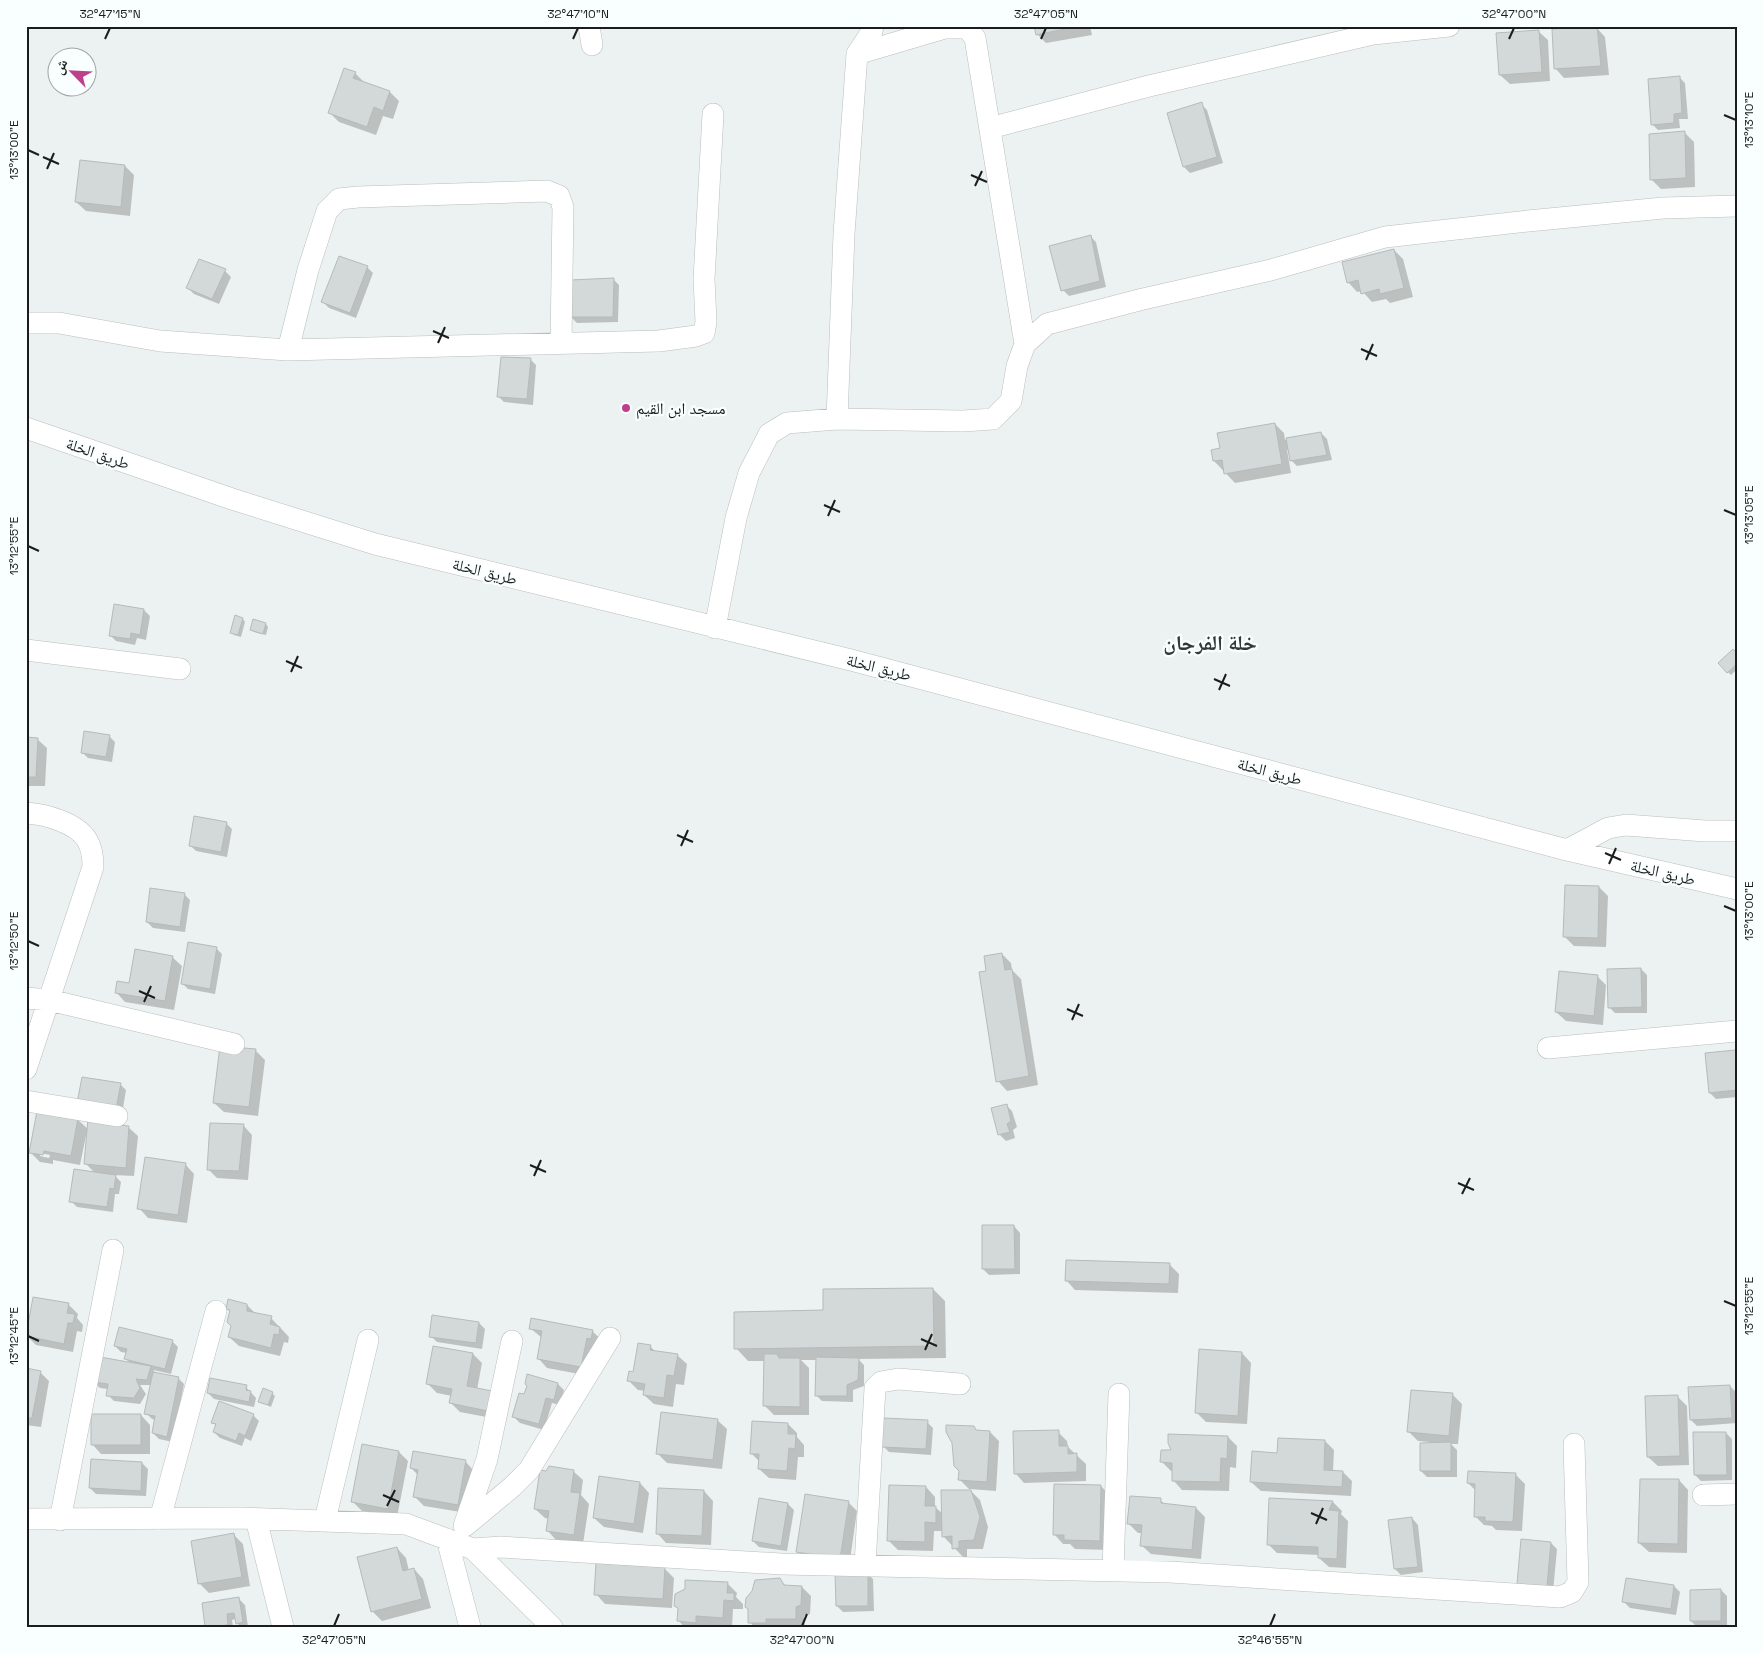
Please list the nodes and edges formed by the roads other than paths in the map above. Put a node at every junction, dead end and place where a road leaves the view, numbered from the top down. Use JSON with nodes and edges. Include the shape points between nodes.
{"nodes":[{"id":1,"x":873,"y":26,"type":"edge"},
{"id":2,"x":1449,"y":26,"type":"edge"},
{"id":3,"x":1372,"y":30,"type":"edge"},
{"id":4,"x":857,"y":54,"type":"junction"},
{"id":5,"x":713,"y":114,"type":"dead end"},
{"id":6,"x":990,"y":128,"type":"junction"},
{"id":7,"x":1737,"y":206,"type":"edge"},
{"id":8,"x":26,"y":323,"type":"edge"},
{"id":9,"x":561,"y":343,"type":"junction"},
{"id":10,"x":1025,"y":344,"type":"junction"},
{"id":11,"x":288,"y":350,"type":"junction"},
{"id":12,"x":837,"y":419,"type":"junction"},
{"id":13,"x":26,"y":428,"type":"edge"},
{"id":14,"x":715,"y":628,"type":"junction"},
{"id":15,"x":26,"y":650,"type":"edge"},
{"id":16,"x":180,"y":669,"type":"dead end"},
{"id":17,"x":26,"y":813,"type":"edge"},
{"id":18,"x":1737,"y":831,"type":"edge"},
{"id":19,"x":1567,"y":850,"type":"junction"},
{"id":20,"x":1737,"y":889,"type":"edge"},
{"id":21,"x":26,"y":998,"type":"edge"},
{"id":22,"x":49,"y":1000,"type":"junction"},
{"id":23,"x":1737,"y":1031,"type":"edge"},
{"id":24,"x":234,"y":1044,"type":"dead end"},
{"id":25,"x":1548,"y":1048,"type":"dead end"},
{"id":26,"x":26,"y":1069,"type":"edge"},
{"id":27,"x":26,"y":1100,"type":"edge"},
{"id":28,"x":117,"y":1116,"type":"dead end"},
{"id":29,"x":113,"y":1250,"type":"dead end"},
{"id":30,"x":216,"y":1311,"type":"dead end"},
{"id":31,"x":610,"y":1338,"type":"dead end"},
{"id":32,"x":368,"y":1340,"type":"dead end"},
{"id":33,"x":512,"y":1341,"type":"dead end"},
{"id":34,"x":960,"y":1384,"type":"dead end"},
{"id":35,"x":1119,"y":1394,"type":"dead end"},
{"id":36,"x":1574,"y":1444,"type":"dead end"},
{"id":37,"x":1737,"y":1494,"type":"edge"},
{"id":38,"x":1703,"y":1495,"type":"dead end"},
{"id":39,"x":256,"y":1518,"type":"junction"},
{"id":40,"x":26,"y":1519,"type":"edge"},
{"id":41,"x":160,"y":1519,"type":"junction"},
{"id":42,"x":60,"y":1520,"type":"junction"},
{"id":43,"x":325,"y":1520,"type":"junction"},
{"id":44,"x":461,"y":1539,"type":"junction"},
{"id":45,"x":865,"y":1565,"type":"junction"},
{"id":46,"x":1113,"y":1570,"type":"junction"},
{"id":47,"x":283,"y":1627,"type":"edge"},
{"id":48,"x":470,"y":1627,"type":"edge"},
{"id":49,"x":552,"y":1627,"type":"edge"}],
"edges":[{"from":1,"to":4,"type":"street"},
{"from":2,"to":3,"type":"street"},
{"from":3,"to":6,"type":"street"},
{"from":4,"to":6,"type":"street","via":[[945,28],[967,28],[975,38]]},
{"from":4,"to":12,"type":"street","via":[[844,234]]},
{"from":5,"to":9,"type":"street","via":[[704,333],[659,341]]},
{"from":6,"to":10,"type":"street"},
{"from":7,"to":10,"type":"street","via":[[1663,208],[1385,237],[1271,270],[1047,324]]},
{"from":8,"to":11,"type":"street","via":[[59,323],[160,341]]},
{"from":9,"to":11,"type":"street"},
{"from":9,"to":11,"type":"street","via":[[563,208],[559,196],[547,191],[339,199],[326,211]]},
{"from":10,"to":12,"type":"street","via":[[1017,366],[1011,401],[993,419]]},
{"from":12,"to":14,"type":"street","via":[[787,423],[769,434],[749,473]]},
{"from":13,"to":14,"type":"street","name":"طريق الخلة","via":[[375,544]]},
{"from":14,"to":19,"type":"street","name":"طريق الخلة","via":[[851,660]]},
{"from":15,"to":16,"type":"street"},
{"from":17,"to":22,"type":"street","via":[[66,823],[87,840],[92,858],[93,867]]},
{"from":18,"to":19,"type":"street","via":[[1626,825],[1608,828]]},
{"from":19,"to":20,"type":"street","name":"طريق الخلة"},
{"from":21,"to":22,"type":"street"},
{"from":22,"to":24,"type":"street"},
{"from":22,"to":26,"type":"street"},
{"from":23,"to":25,"type":"street"},
{"from":27,"to":28,"type":"street"},
{"from":29,"to":42,"type":"street"},
{"from":30,"to":41,"type":"street"},
{"from":31,"to":44,"type":"street","via":[[529,1470]]},
{"from":32,"to":43,"type":"street"},
{"from":33,"to":44,"type":"street","via":[[487,1459]]},
{"from":34,"to":45,"type":"street","via":[[898,1379],[881,1382],[875,1388]]},
{"from":35,"to":46,"type":"street"},
{"from":36,"to":46,"type":"street","via":[[1578,1582],[1572,1592],[1560,1597]]},
{"from":37,"to":38,"type":"street"},
{"from":39,"to":41,"type":"street"},
{"from":39,"to":43,"type":"street"},
{"from":39,"to":47,"type":"street"},
{"from":40,"to":42,"type":"street"},
{"from":41,"to":42,"type":"street"},
{"from":43,"to":44,"type":"street","via":[[406,1524]]},
{"from":44,"to":45,"type":"street","via":[[500,1547],[781,1564]]},
{"from":44,"to":48,"type":"street"},
{"from":44,"to":49,"type":"street"},
{"from":45,"to":46,"type":"street"}]}
